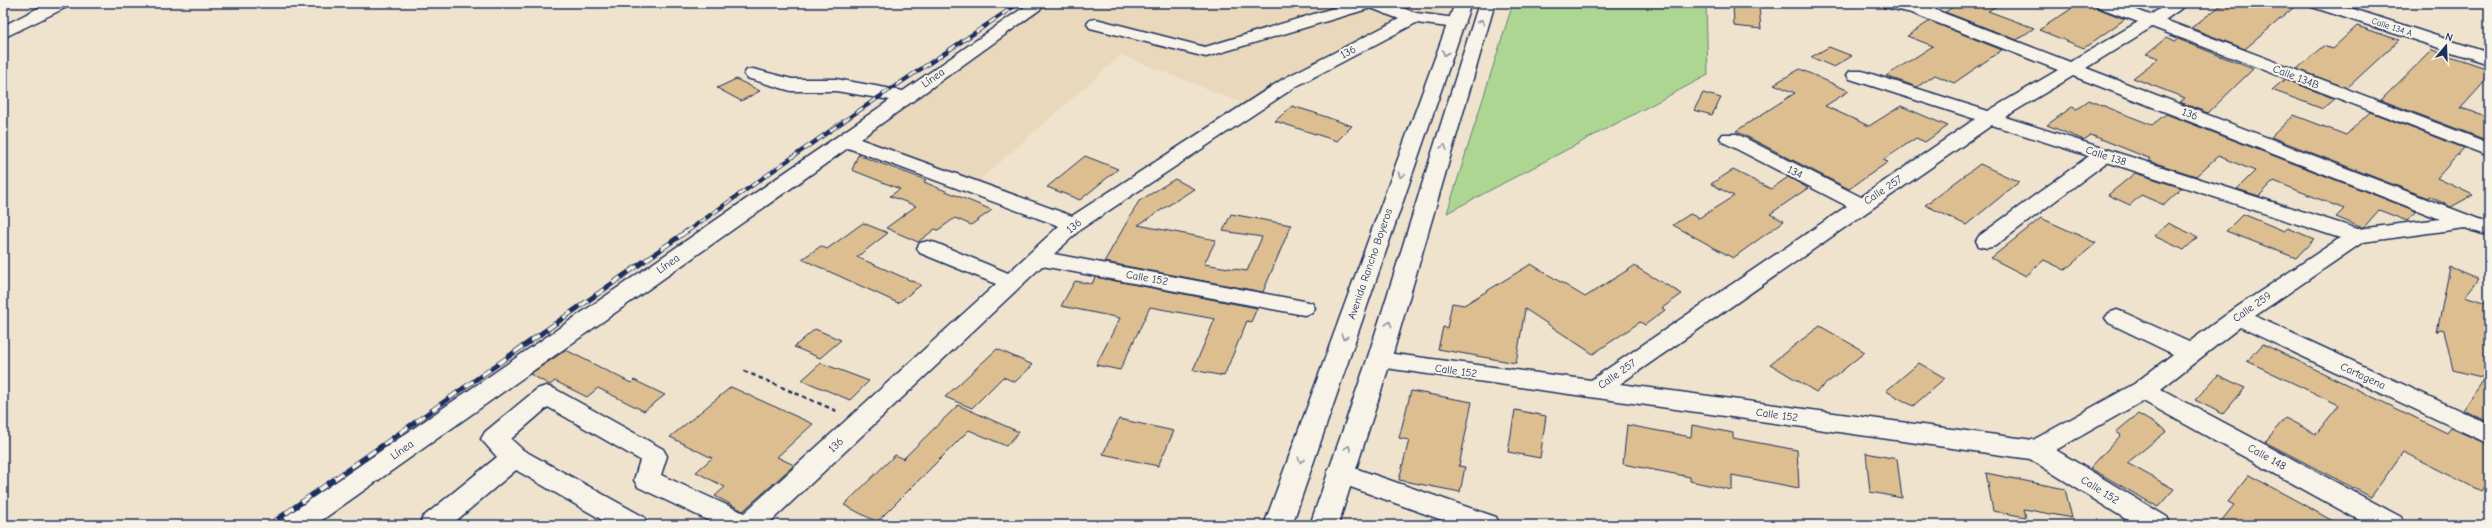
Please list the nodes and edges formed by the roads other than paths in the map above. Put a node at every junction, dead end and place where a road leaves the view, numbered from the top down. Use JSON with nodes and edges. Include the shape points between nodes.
{"nodes":[{"id":1,"x":61,"y":3,"type":"edge"},
{"id":2,"x":1041,"y":3,"type":"edge"},
{"id":3,"x":1368,"y":3,"type":"edge"},
{"id":4,"x":1374,"y":3,"type":"edge"},
{"id":5,"x":1487,"y":3,"type":"edge"},
{"id":6,"x":1890,"y":3,"type":"edge"},
{"id":7,"x":2104,"y":3,"type":"edge"},
{"id":8,"x":2181,"y":3,"type":"edge"},
{"id":9,"x":2318,"y":3,"type":"edge"},
{"id":10,"x":1460,"y":13,"type":"edge"},
{"id":11,"x":1413,"y":18,"type":"junction"},
{"id":12,"x":2152,"y":21,"type":"junction"},
{"id":13,"x":1096,"y":24,"type":"dead end"},
{"id":14,"x":3,"y":33,"type":"edge"},
{"id":15,"x":2489,"y":59,"type":"edge"},
{"id":16,"x":2071,"y":68,"type":"junction"},
{"id":17,"x":753,"y":74,"type":"dead end"},
{"id":18,"x":1856,"y":75,"type":"dead end"},
{"id":19,"x":906,"y":97,"type":"junction"},
{"id":20,"x":1990,"y":118,"type":"junction"},
{"id":21,"x":1730,"y":138,"type":"dead end"},
{"id":22,"x":845,"y":140,"type":"junction"},
{"id":23,"x":2489,"y":150,"type":"edge"},
{"id":24,"x":2104,"y":155,"type":"junction"},
{"id":25,"x":1861,"y":205,"type":"junction"},
{"id":26,"x":2489,"y":219,"type":"edge"},
{"id":27,"x":2467,"y":222,"type":"junction"},
{"id":28,"x":1074,"y":224,"type":"junction"},
{"id":29,"x":2489,"y":230,"type":"edge"},
{"id":30,"x":2357,"y":236,"type":"junction"},
{"id":31,"x":1987,"y":241,"type":"dead end"},
{"id":32,"x":928,"y":248,"type":"dead end"},
{"id":33,"x":1037,"y":258,"type":"junction"},
{"id":34,"x":1011,"y":282,"type":"junction"},
{"id":35,"x":1304,"y":308,"type":"dead end"},
{"id":36,"x":2238,"y":317,"type":"junction"},
{"id":37,"x":2117,"y":318,"type":"dead end"},
{"id":38,"x":2191,"y":353,"type":"junction"},
{"id":39,"x":1378,"y":360,"type":"junction"},
{"id":40,"x":1594,"y":390,"type":"junction"},
{"id":41,"x":2143,"y":390,"type":"junction"},
{"id":42,"x":2489,"y":435,"type":"edge"},
{"id":43,"x":2036,"y":450,"type":"junction"},
{"id":44,"x":514,"y":457,"type":"junction"},
{"id":45,"x":1340,"y":473,"type":"junction"},
{"id":46,"x":295,"y":525,"type":"edge"},
{"id":47,"x":433,"y":525,"type":"edge"},
{"id":48,"x":634,"y":525,"type":"edge"},
{"id":49,"x":743,"y":525,"type":"edge"},
{"id":50,"x":749,"y":525,"type":"edge"},
{"id":51,"x":1278,"y":525,"type":"edge"},
{"id":52,"x":1324,"y":525,"type":"edge"},
{"id":53,"x":1486,"y":525,"type":"edge"},
{"id":54,"x":2156,"y":525,"type":"edge"},
{"id":55,"x":2391,"y":525,"type":"edge"}],
"edges":[{"from":1,"to":14,"type":"main road"},
{"from":2,"to":19,"type":"main road","name":"Línea"},
{"from":3,"to":13,"type":"main road","via":[[1206,52]]},
{"from":4,"to":11,"type":"main road"},
{"from":39,"to":5,"type":"main road","one_way":true},
{"from":6,"to":16,"type":"main road","name":"136","via":[[1931,14]]},
{"from":7,"to":12,"type":"main road","name":"Calle 134B"},
{"from":8,"to":12,"type":"main road","name":"Calle 257"},
{"from":9,"to":15,"type":"main road","name":"Calle 134 A"},
{"from":10,"to":11,"type":"main road"},
{"from":10,"to":51,"type":"main road","name":"Avenida Rancho Boyeros","one_way":true},
{"from":11,"to":28,"type":"main road","name":"136","via":[[1289,84]]},
{"from":12,"to":16,"type":"main road","name":"Calle 257"},
{"from":12,"to":23,"type":"main road","name":"Calle 134B"},
{"from":16,"to":20,"type":"main road","name":"Calle 257"},
{"from":16,"to":27,"type":"main road","name":"136"},
{"from":17,"to":19,"type":"main road","via":[[791,85],[836,85]]},
{"from":18,"to":20,"type":"main road","name":"Calle 138"},
{"from":19,"to":22,"type":"main road","name":"Línea"},
{"from":20,"to":24,"type":"main road","name":"Calle 138"},
{"from":20,"to":25,"type":"main road","name":"Calle 257"},
{"from":21,"to":25,"type":"main road","name":"134"},
{"from":22,"to":28,"type":"main road"},
{"from":22,"to":46,"type":"main road","name":"Línea"},
{"from":24,"to":30,"type":"main road","name":"Calle 138"},
{"from":24,"to":31,"type":"main road"},
{"from":25,"to":40,"type":"main road","name":"Calle 257"},
{"from":26,"to":27,"type":"main road","name":"Calle 259"},
{"from":27,"to":29,"type":"main road","name":"136"},
{"from":27,"to":30,"type":"main road","name":"Calle 259"},
{"from":28,"to":33,"type":"main road","name":"136"},
{"from":30,"to":36,"type":"main road","name":"Calle 259"},
{"from":32,"to":34,"type":"main road"},
{"from":33,"to":34,"type":"main road","name":"136"},
{"from":33,"to":35,"type":"main road","name":"Calle 152"},
{"from":34,"to":50,"type":"main road","name":"136"},
{"from":36,"to":38,"type":"main road","name":"Calle 259"},
{"from":36,"to":42,"type":"main road","name":"Cartagena"},
{"from":37,"to":38,"type":"main road"},
{"from":38,"to":41,"type":"main road","name":"Calle 259"},
{"from":39,"to":40,"type":"main road","name":"Calle 152"},
{"from":45,"to":39,"type":"main road","one_way":true},
{"from":40,"to":43,"type":"main road","name":"Calle 152"},
{"from":41,"to":43,"type":"main road","name":"Calle 259"},
{"from":41,"to":55,"type":"main road","name":"Calle 148"},
{"from":43,"to":54,"type":"main road","name":"Calle 152"},
{"from":44,"to":47,"type":"main road"},
{"from":44,"to":48,"type":"main road"},
{"from":44,"to":49,"type":"main road","via":[[494,439],[546,396],[654,456],[647,480]]},
{"from":45,"to":52,"type":"main road"},
{"from":45,"to":53,"type":"main road"}]}
